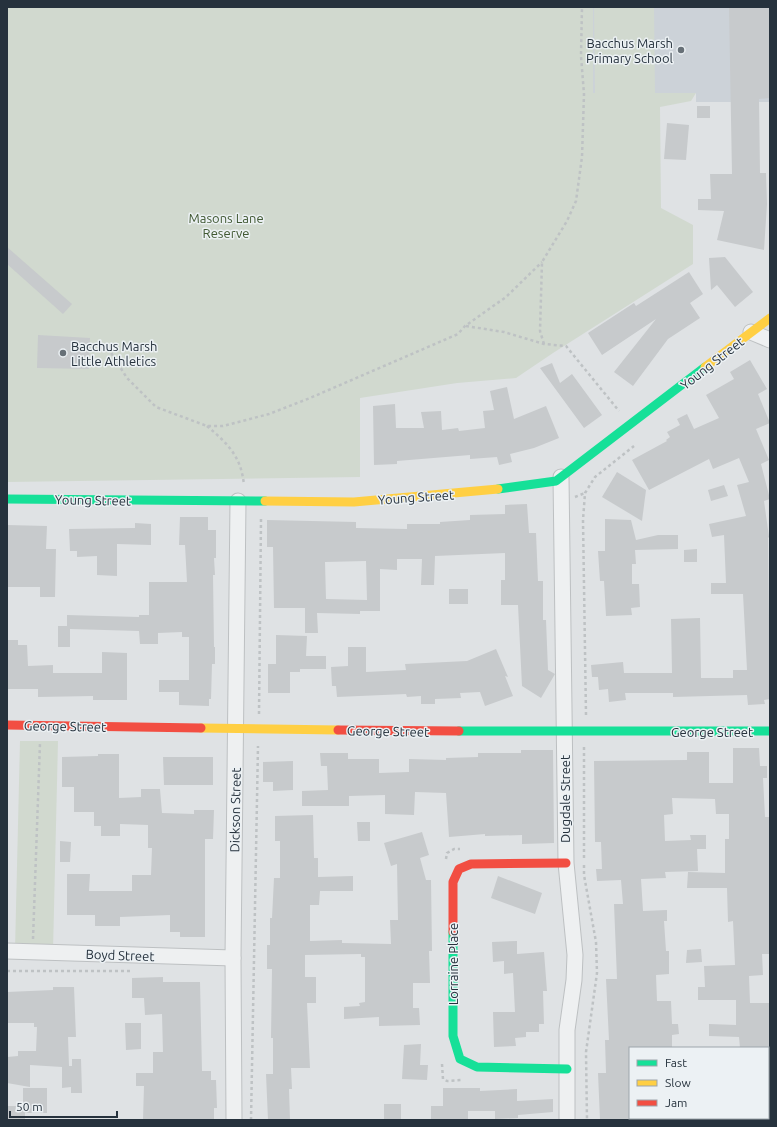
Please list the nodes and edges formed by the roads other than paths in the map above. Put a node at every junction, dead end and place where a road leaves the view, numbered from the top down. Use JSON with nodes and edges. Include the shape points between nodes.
{"nodes":[{"id":1,"x":770,"y":318,"type":"edge"},
{"id":2,"x":751,"y":332,"type":"junction"},
{"id":3,"x":770,"y":340,"type":"edge"},
{"id":4,"x":561,"y":477,"type":"junction"},
{"id":5,"x":7,"y":499,"type":"edge"},
{"id":6,"x":242,"y":501,"type":"junction"},
{"id":7,"x":7,"y":725,"type":"edge"},
{"id":8,"x":236,"y":730,"type":"junction"},
{"id":9,"x":770,"y":731,"type":"edge"},
{"id":10,"x":565,"y":733,"type":"junction"},
{"id":11,"x":566,"y":863,"type":"junction"},
{"id":12,"x":7,"y":951,"type":"edge"},
{"id":13,"x":233,"y":958,"type":"junction"},
{"id":14,"x":567,"y":1069,"type":"junction"},
{"id":15,"x":234,"y":1120,"type":"edge"},
{"id":16,"x":567,"y":1120,"type":"edge"}],
"edges":[{"from":1,"to":2,"type":"street","name":"Young Street"},
{"from":2,"to":3,"type":"street"},
{"from":2,"to":4,"type":"street","name":"Young Street"},
{"from":4,"to":6,"type":"street","name":"Young Street","via":[[556,481],[487,492],[422,498],[354,502]]},
{"from":4,"to":10,"type":"street","name":"Dugdale Street"},
{"from":5,"to":6,"type":"street","name":"Young Street"},
{"from":6,"to":8,"type":"street","name":"Dickson Street"},
{"from":7,"to":8,"type":"street","name":"George Street"},
{"from":8,"to":10,"type":"street","name":"George Street"},
{"from":8,"to":13,"type":"street","name":"Dickson Street"},
{"from":9,"to":10,"type":"street","name":"George Street"},
{"from":10,"to":11,"type":"street","name":"Dugdale Street"},
{"from":11,"to":14,"type":"street","name":"Dugdale Street","via":[[576,955],[567,1030]]},
{"from":11,"to":14,"type":"street","name":"Lorraine Place","via":[[471,864],[459,869],[453,882],[453,1036],[460,1059],[477,1067]]},
{"from":12,"to":13,"type":"street","name":"Boyd Street"},
{"from":13,"to":15,"type":"street","name":"Dickson Street"},
{"from":14,"to":16,"type":"street","name":"Dugdale Street"}]}
